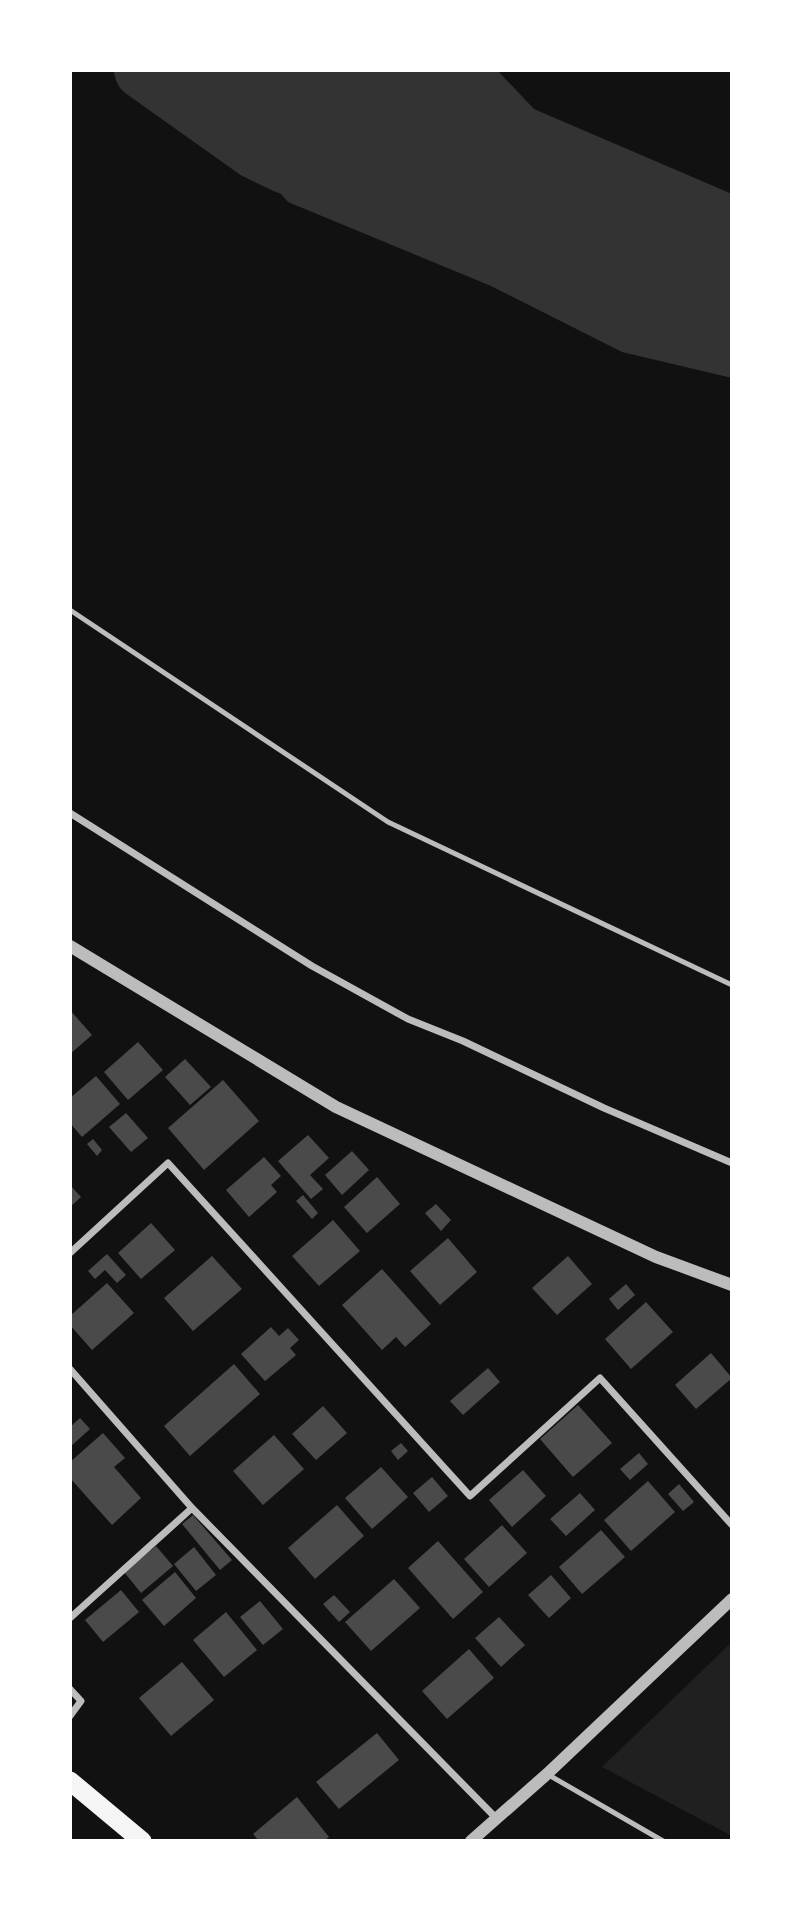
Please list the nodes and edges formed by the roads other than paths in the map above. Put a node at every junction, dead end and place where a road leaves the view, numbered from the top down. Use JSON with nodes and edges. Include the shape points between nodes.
{"nodes":[{"id":1,"x":70,"y":610,"type":"edge"},
{"id":2,"x":70,"y":813,"type":"edge"},
{"id":3,"x":73,"y":952,"type":"edge"},
{"id":4,"x":732,"y":985,"type":"edge"},
{"id":5,"x":732,"y":1163,"type":"edge"},
{"id":6,"x":70,"y":1252,"type":"edge"},
{"id":7,"x":732,"y":1285,"type":"edge"},
{"id":8,"x":70,"y":1369,"type":"edge"},
{"id":9,"x":192,"y":1508,"type":"junction"},
{"id":10,"x":732,"y":1525,"type":"edge"},
{"id":11,"x":732,"y":1599,"type":"edge"},
{"id":12,"x":70,"y":1618,"type":"edge"},
{"id":13,"x":70,"y":1689,"type":"edge"},
{"id":14,"x":70,"y":1716,"type":"edge"},
{"id":15,"x":547,"y":1774,"type":"junction"},
{"id":16,"x":70,"y":1781,"type":"edge"},
{"id":17,"x":496,"y":1818,"type":"junction"},
{"id":18,"x":142,"y":1841,"type":"edge"},
{"id":19,"x":471,"y":1841,"type":"edge"},
{"id":20,"x":663,"y":1841,"type":"edge"}],
"edges":[{"from":1,"to":4,"type":"lane","via":[[388,822]]},
{"from":2,"to":5,"type":"street","via":[[313,966],[408,1019]]},
{"from":3,"to":7,"type":"street","via":[[336,1108],[656,1257]]},
{"from":6,"to":10,"type":"street","via":[[169,1163],[470,1496],[600,1378]]},
{"from":8,"to":9,"type":"street"},
{"from":9,"to":12,"type":"street"},
{"from":9,"to":17,"type":"street"},
{"from":11,"to":15,"type":"street"},
{"from":13,"to":14,"type":"street","via":[[81,1701]]},
{"from":15,"to":17,"type":"street"},
{"from":15,"to":20,"type":"lane"},
{"from":16,"to":18,"type":"highway"},
{"from":17,"to":19,"type":"street"}]}
